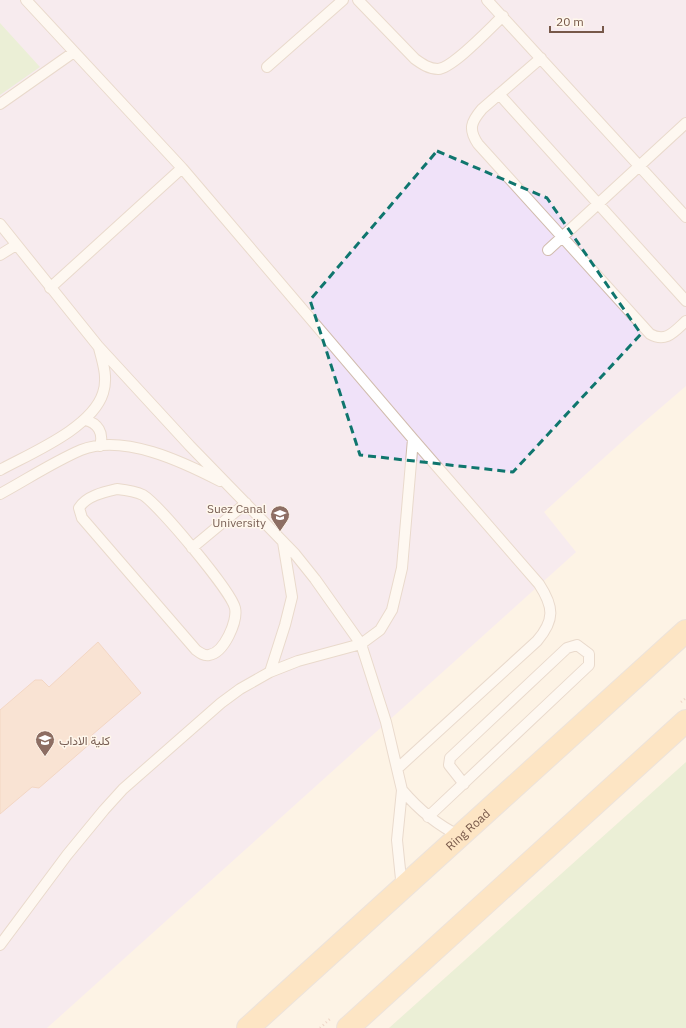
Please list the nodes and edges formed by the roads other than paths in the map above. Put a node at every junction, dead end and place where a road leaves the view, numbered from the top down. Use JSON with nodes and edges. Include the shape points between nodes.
{"nodes":[{"id":1,"x":26,"y":0,"type":"edge"},
{"id":2,"x":343,"y":0,"type":"edge"},
{"id":3,"x":358,"y":0,"type":"edge"},
{"id":4,"x":488,"y":0,"type":"edge"},
{"id":5,"x":503,"y":16,"type":"junction"},
{"id":6,"x":74,"y":52,"type":"junction"},
{"id":7,"x":541,"y":58,"type":"junction"},
{"id":8,"x":267,"y":67,"type":"dead end"},
{"id":9,"x":499,"y":94,"type":"junction"},
{"id":10,"x":0,"y":104,"type":"edge"},
{"id":11,"x":686,"y":123,"type":"edge"},
{"id":12,"x":639,"y":166,"type":"junction"},
{"id":13,"x":182,"y":168,"type":"junction"},
{"id":14,"x":598,"y":203,"type":"junction"},
{"id":15,"x":686,"y":217,"type":"edge"},
{"id":16,"x":0,"y":224,"type":"edge"},
{"id":17,"x":562,"y":237,"type":"junction"},
{"id":18,"x":16,"y":245,"type":"junction"},
{"id":19,"x":548,"y":250,"type":"dead end"},
{"id":20,"x":0,"y":255,"type":"edge"},
{"id":21,"x":50,"y":288,"type":"junction"},
{"id":22,"x":686,"y":301,"type":"edge"},
{"id":23,"x":686,"y":321,"type":"edge"},
{"id":24,"x":98,"y":346,"type":"junction"},
{"id":25,"x":85,"y":420,"type":"junction"},
{"id":26,"x":413,"y":439,"type":"junction"},
{"id":27,"x":100,"y":446,"type":"junction"},
{"id":28,"x":0,"y":470,"type":"edge"},
{"id":29,"x":227,"y":484,"type":"junction"},
{"id":30,"x":0,"y":494,"type":"edge"},
{"id":31,"x":246,"y":503,"type":"junction"},
{"id":32,"x":283,"y":542,"type":"junction"},
{"id":33,"x":192,"y":548,"type":"junction"},
{"id":34,"x":686,"y":631,"type":"edge"},
{"id":35,"x":361,"y":644,"type":"junction"},
{"id":36,"x":270,"y":672,"type":"junction"},
{"id":37,"x":686,"y":721,"type":"edge"},
{"id":38,"x":398,"y":768,"type":"junction"},
{"id":39,"x":464,"y":784,"type":"junction"},
{"id":40,"x":402,"y":790,"type":"junction"},
{"id":41,"x":428,"y":817,"type":"junction"},
{"id":42,"x":460,"y":836,"type":"junction"},
{"id":43,"x":402,"y":890,"type":"junction"},
{"id":44,"x":0,"y":945,"type":"edge"},
{"id":45,"x":248,"y":1028,"type":"edge"},
{"id":46,"x":348,"y":1028,"type":"edge"}],
"edges":[{"from":1,"to":6,"type":"lane"},
{"from":2,"to":8,"type":"lane"},
{"from":3,"to":5,"type":"lane","via":[[415,59],[426,67],[438,69],[450,65]]},
{"from":4,"to":5,"type":"lane"},
{"from":5,"to":7,"type":"lane"},
{"from":6,"to":10,"type":"lane"},
{"from":6,"to":13,"type":"lane"},
{"from":7,"to":9,"type":"lane"},
{"from":7,"to":12,"type":"lane"},
{"from":9,"to":14,"type":"lane"},
{"from":9,"to":17,"type":"lane","via":[[475,117],[472,126],[473,136]]},
{"from":11,"to":12,"type":"lane"},
{"from":12,"to":14,"type":"lane"},
{"from":12,"to":15,"type":"lane"},
{"from":13,"to":21,"type":"lane"},
{"from":13,"to":26,"type":"lane"},
{"from":14,"to":17,"type":"lane"},
{"from":14,"to":22,"type":"lane"},
{"from":16,"to":18,"type":"lane"},
{"from":17,"to":19,"type":"lane"},
{"from":17,"to":23,"type":"lane","via":[[650,334],[657,338],[666,338]]},
{"from":18,"to":20,"type":"lane"},
{"from":18,"to":21,"type":"lane"},
{"from":21,"to":24,"type":"lane"},
{"from":24,"to":25,"type":"lane","via":[[105,370],[104,393],[96,408]]},
{"from":24,"to":29,"type":"lane"},
{"from":25,"to":27,"type":"lane","via":[[96,424],[100,429]]},
{"from":25,"to":28,"type":"lane"},
{"from":26,"to":35,"type":"lane","via":[[402,568],[392,610],[380,630]]},
{"from":26,"to":38,"type":"lane","via":[[539,584],[549,601],[551,617],[546,630],[537,641]]},
{"from":27,"to":29,"type":"lane","via":[[153,451]]},
{"from":27,"to":30,"type":"lane","via":[[81,450]]},
{"from":29,"to":31,"type":"lane"},
{"from":31,"to":32,"type":"lane"},
{"from":31,"to":33,"type":"lane"},
{"from":32,"to":35,"type":"lane","via":[[315,579]]},
{"from":32,"to":36,"type":"lane","via":[[292,597]]},
{"from":33,"to":33,"type":"lane","via":[[153,503],[143,495],[130,490],[116,489],[103,492],[79,508],[82,518],[196,650],[209,655],[216,653],[233,628],[235,610],[233,601]]},
{"from":34,"to":42,"type":"main road","name":"Ring Road"},
{"from":35,"to":36,"type":"lane","via":[[298,661]]},
{"from":35,"to":38,"type":"lane"},
{"from":36,"to":44,"type":"lane","via":[[221,703],[123,789],[71,849]]},
{"from":37,"to":46,"type":"main road"},
{"from":38,"to":40,"type":"lane"},
{"from":39,"to":39,"type":"lane","via":[[590,665],[589,654],[577,645],[567,648],[450,758],[450,765]]},
{"from":39,"to":41,"type":"lane"},
{"from":40,"to":41,"type":"lane"},
{"from":40,"to":43,"type":"lane","via":[[397,840]]},
{"from":41,"to":42,"type":"lane"},
{"from":42,"to":43,"type":"main road","name":"Ring Road"},
{"from":43,"to":45,"type":"main road","name":"Ring Road"}]}
